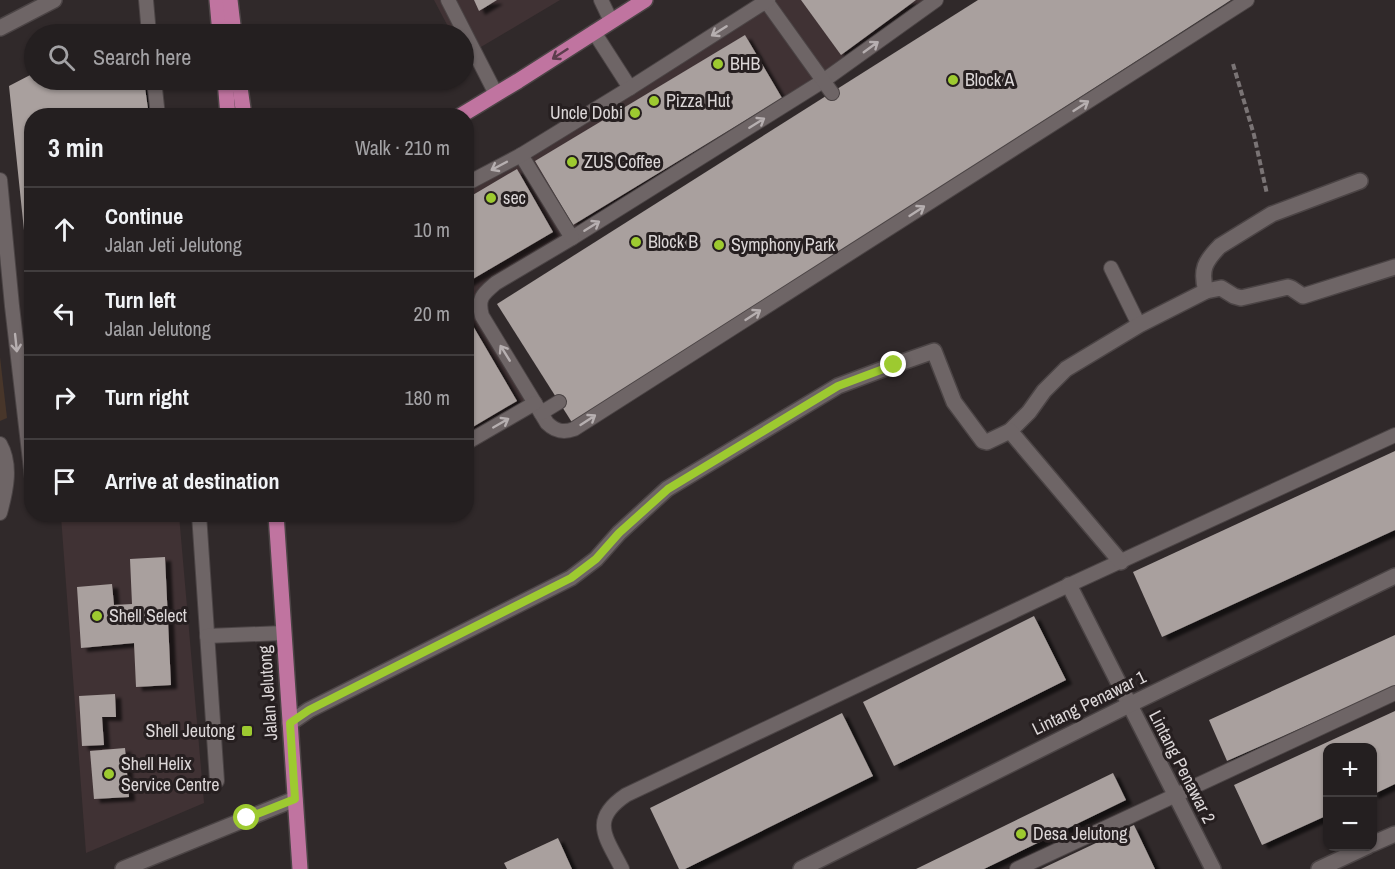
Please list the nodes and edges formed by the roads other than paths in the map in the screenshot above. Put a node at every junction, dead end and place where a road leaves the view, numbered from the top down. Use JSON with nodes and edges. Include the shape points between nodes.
{"nodes":[{"id":1,"x":54,"y":0,"type":"edge"},
{"id":2,"x":146,"y":0,"type":"edge"},
{"id":3,"x":217,"y":0,"type":"edge"},
{"id":4,"x":230,"y":0,"type":"edge"},
{"id":5,"x":448,"y":0,"type":"edge"},
{"id":6,"x":601,"y":0,"type":"edge"},
{"id":7,"x":645,"y":0,"type":"edge"},
{"id":8,"x":936,"y":0,"type":"edge"},
{"id":9,"x":1247,"y":0,"type":"edge"},
{"id":10,"x":767,"y":1,"type":"edge"},
{"id":11,"x":611,"y":21,"type":"junction"},
{"id":12,"x":148,"y":24,"type":"edge"},
{"id":13,"x":219,"y":24,"type":"edge"},
{"id":14,"x":233,"y":24,"type":"edge"},
{"id":15,"x":460,"y":24,"type":"edge"},
{"id":16,"x":0,"y":28,"type":"edge"},
{"id":17,"x":594,"y":32,"type":"junction"},
{"id":18,"x":474,"y":51,"type":"edge"},
{"id":19,"x":823,"y":81,"type":"junction"},
{"id":20,"x":630,"y":88,"type":"junction"},
{"id":21,"x":155,"y":90,"type":"edge"},
{"id":22,"x":226,"y":90,"type":"edge"},
{"id":23,"x":240,"y":90,"type":"edge"},
{"id":24,"x":832,"y":93,"type":"dead end"},
{"id":25,"x":496,"y":94,"type":"junction"},
{"id":26,"x":157,"y":108,"type":"edge"},
{"id":27,"x":227,"y":108,"type":"edge"},
{"id":28,"x":243,"y":108,"type":"edge"},
{"id":29,"x":472,"y":108,"type":"edge"},
{"id":30,"x":521,"y":155,"type":"junction"},
{"id":31,"x":0,"y":180,"type":"edge"},
{"id":32,"x":474,"y":180,"type":"edge"},
{"id":33,"x":1360,"y":181,"type":"dead end"},
{"id":34,"x":572,"y":238,"type":"junction"},
{"id":35,"x":4,"y":255,"type":"edge"},
{"id":36,"x":1395,"y":267,"type":"edge"},
{"id":37,"x":1111,"y":268,"type":"dead end"},
{"id":38,"x":1206,"y":291,"type":"junction"},
{"id":39,"x":12,"y":306,"type":"junction"},
{"id":40,"x":0,"y":315,"type":"edge"},
{"id":41,"x":1138,"y":325,"type":"junction"},
{"id":42,"x":559,"y":402,"type":"dead end"},
{"id":43,"x":538,"y":408,"type":"junction"},
{"id":44,"x":24,"y":416,"type":"edge"},
{"id":45,"x":1010,"y":431,"type":"junction"},
{"id":46,"x":1395,"y":435,"type":"edge"},
{"id":47,"x":474,"y":439,"type":"edge"},
{"id":48,"x":0,"y":444,"type":"edge"},
{"id":49,"x":8,"y":469,"type":"junction"},
{"id":50,"x":24,"y":470,"type":"edge"},
{"id":51,"x":0,"y":513,"type":"edge"},
{"id":52,"x":200,"y":522,"type":"edge"},
{"id":53,"x":276,"y":522,"type":"edge"},
{"id":54,"x":1121,"y":562,"type":"junction"},
{"id":55,"x":1395,"y":576,"type":"edge"},
{"id":56,"x":1069,"y":585,"type":"junction"},
{"id":57,"x":283,"y":633,"type":"junction"},
{"id":58,"x":207,"y":636,"type":"junction"},
{"id":59,"x":1395,"y":693,"type":"edge"},
{"id":60,"x":1129,"y":705,"type":"junction"},
{"id":61,"x":290,"y":723,"type":"junction"},
{"id":62,"x":217,"y":781,"type":"dead end"},
{"id":63,"x":1175,"y":796,"type":"junction"},
{"id":64,"x":295,"y":799,"type":"junction"},
{"id":65,"x":1395,"y":834,"type":"edge"},
{"id":66,"x":1377,"y":842,"type":"edge"},
{"id":67,"x":1357,"y":851,"type":"edge"},
{"id":68,"x":123,"y":869,"type":"edge"},
{"id":69,"x":300,"y":869,"type":"edge"},
{"id":70,"x":622,"y":869,"type":"edge"},
{"id":71,"x":801,"y":869,"type":"edge"},
{"id":72,"x":1017,"y":869,"type":"edge"},
{"id":73,"x":1213,"y":869,"type":"edge"},
{"id":74,"x":1319,"y":869,"type":"edge"}],
"edges":[{"from":1,"to":16,"type":"street"},
{"from":2,"to":12,"type":"lane"},
{"from":3,"to":13,"type":"main road"},
{"from":4,"to":14,"type":"main road"},
{"from":5,"to":15,"type":"lane"},
{"from":6,"to":11,"type":"lane"},
{"from":7,"to":11,"type":"main road"},
{"from":19,"to":8,"type":"lane","one_way":true},
{"from":43,"to":9,"type":"lane","one_way":true,"via":[[553,429],[574,429]]},
{"from":10,"to":19,"type":"lane"},
{"from":10,"to":20,"type":"lane","one_way":true},
{"from":11,"to":17,"type":"main road"},
{"from":17,"to":20,"type":"lane"},
{"from":17,"to":25,"type":"main road","one_way":true},
{"from":18,"to":25,"type":"lane"},
{"from":19,"to":24,"type":"lane"},
{"from":34,"to":19,"type":"lane","one_way":true},
{"from":20,"to":30,"type":"lane"},
{"from":21,"to":26,"type":"lane"},
{"from":22,"to":27,"type":"main road"},
{"from":23,"to":28,"type":"main road"},
{"from":25,"to":29,"type":"main road"},
{"from":30,"to":32,"type":"lane","one_way":true},
{"from":30,"to":34,"type":"lane"},
{"from":31,"to":35,"type":"lane"},
{"from":33,"to":38,"type":"street","via":[[1272,214],[1220,246],[1203,268]]},
{"from":43,"to":34,"type":"lane","one_way":true,"via":[[482,316],[480,298],[496,283]]},
{"from":35,"to":39,"type":"lane"},
{"from":36,"to":38,"type":"street","via":[[1303,296],[1288,287],[1241,298],[1221,288]]},
{"from":37,"to":41,"type":"lane"},
{"from":38,"to":41,"type":"street"},
{"from":39,"to":40,"type":"lane"},
{"from":39,"to":44,"type":"lane","one_way":true},
{"from":41,"to":45,"type":"street","via":[[1066,369]]},
{"from":42,"to":43,"type":"lane"},
{"from":47,"to":43,"type":"lane","one_way":true},
{"from":45,"to":54,"type":"street"},
{"from":45,"to":61,"type":"street","via":[[983,441],[954,402],[934,351],[838,386],[668,489],[571,578]]},
{"from":46,"to":54,"type":"lane"},
{"from":48,"to":49,"type":"lane"},
{"from":49,"to":50,"type":"lane"},
{"from":49,"to":51,"type":"lane"},
{"from":52,"to":58,"type":"lane"},
{"from":53,"to":57,"type":"main road","name":"Jalan Jelutong"},
{"from":54,"to":56,"type":"lane"},
{"from":55,"to":60,"type":"street","name":"Lintang Penawar 1"},
{"from":56,"to":60,"type":"street","name":"Lintang Penawar 2"},
{"from":56,"to":70,"type":"lane","via":[[626,795],[613,804],[605,817],[603,832]]},
{"from":57,"to":58,"type":"lane"},
{"from":57,"to":61,"type":"main road","name":"Jalan Jelutong"},
{"from":58,"to":62,"type":"lane"},
{"from":59,"to":63,"type":"lane"},
{"from":60,"to":63,"type":"street","name":"Lintang Penawar 2"},
{"from":60,"to":71,"type":"street","name":"Lintang Penawar 1"},
{"from":61,"to":64,"type":"main road","name":"Jalan Jelutong"},
{"from":63,"to":72,"type":"lane"},
{"from":63,"to":73,"type":"street","name":"Lintang Penawar 2"},
{"from":64,"to":68,"type":"street"},
{"from":64,"to":69,"type":"main road","name":"Jalan Jelutong"},
{"from":65,"to":66,"type":"street"},
{"from":67,"to":74,"type":"street"}]}
